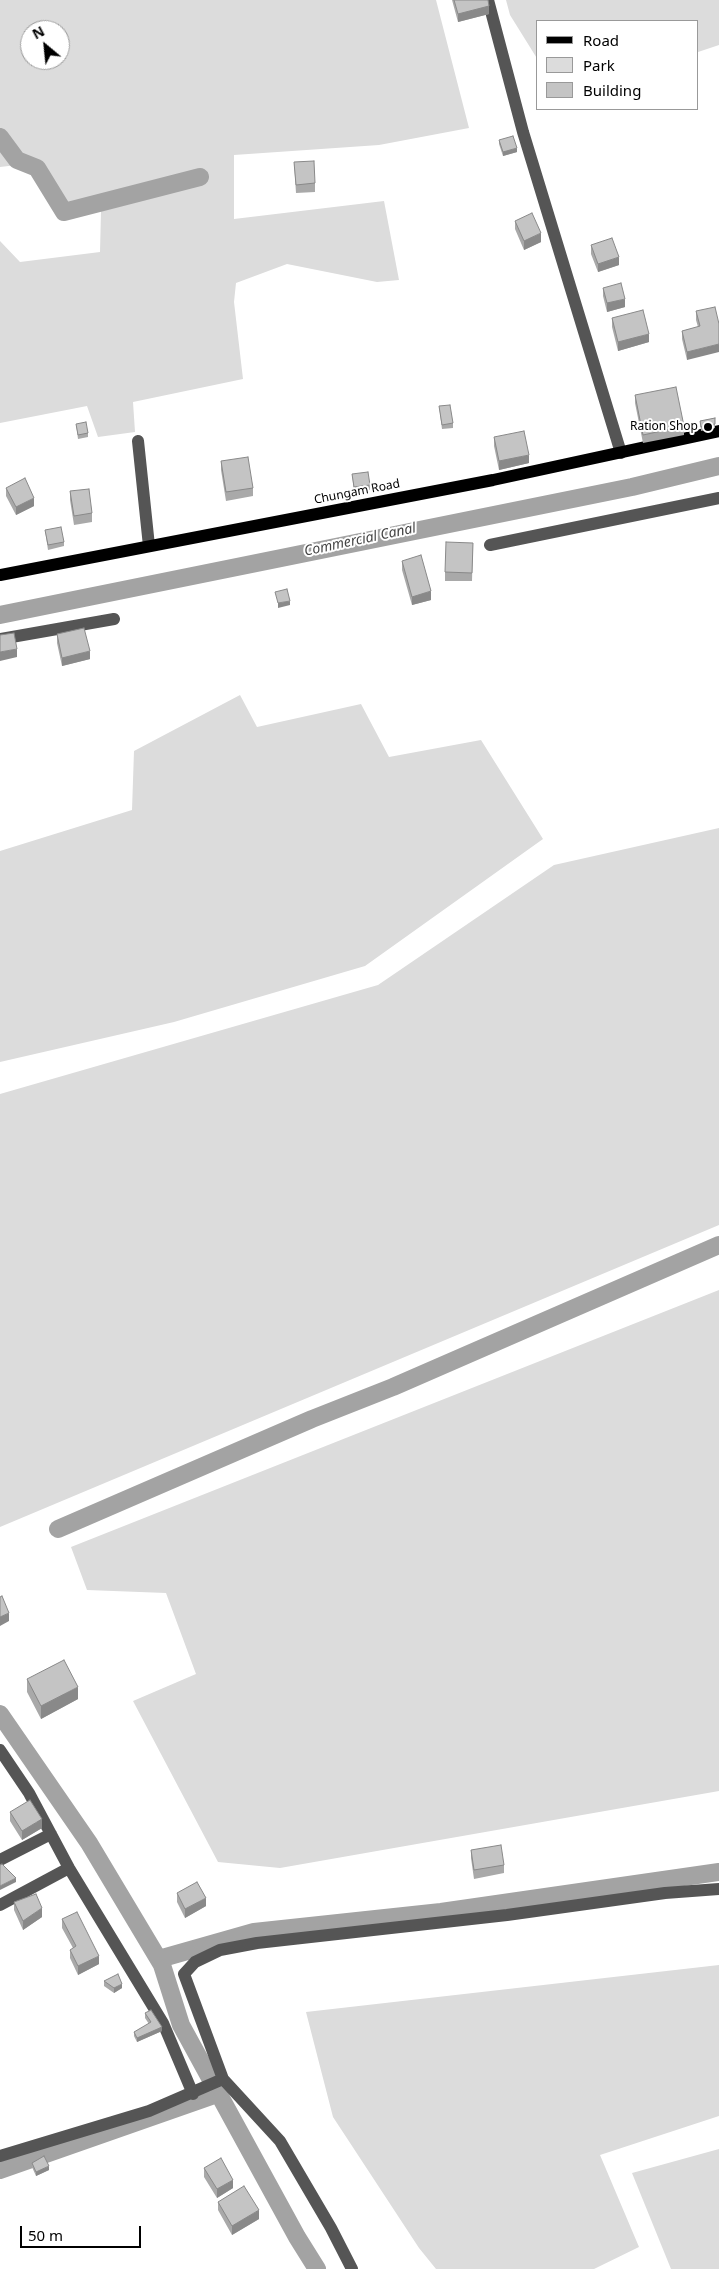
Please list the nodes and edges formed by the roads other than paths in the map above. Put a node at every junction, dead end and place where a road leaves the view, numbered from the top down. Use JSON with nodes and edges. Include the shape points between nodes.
{"nodes":[{"id":1,"x":488,"y":0,"type":"edge"},
{"id":2,"x":719,"y":432,"type":"edge"},
{"id":3,"x":138,"y":441,"type":"dead end"},
{"id":4,"x":621,"y":453,"type":"junction"},
{"id":5,"x":719,"y":498,"type":"edge"},
{"id":6,"x":490,"y":545,"type":"dead end"},
{"id":7,"x":149,"y":546,"type":"junction"},
{"id":8,"x":0,"y":575,"type":"edge"},
{"id":9,"x":114,"y":619,"type":"dead end"},
{"id":10,"x":0,"y":639,"type":"edge"},
{"id":11,"x":0,"y":1750,"type":"edge"},
{"id":12,"x":51,"y":1834,"type":"junction"},
{"id":13,"x":0,"y":1860,"type":"edge"},
{"id":14,"x":69,"y":1868,"type":"junction"},
{"id":15,"x":719,"y":1889,"type":"edge"},
{"id":16,"x":0,"y":1905,"type":"edge"},
{"id":17,"x":221,"y":2080,"type":"junction"},
{"id":18,"x":197,"y":2092,"type":"junction"},
{"id":19,"x":0,"y":2156,"type":"edge"},
{"id":20,"x":352,"y":2269,"type":"edge"}],
"edges":[{"from":1,"to":4,"type":"street","via":[[523,132]]},
{"from":2,"to":4,"type":"main road","name":"Chungam Road"},
{"from":3,"to":7,"type":"street"},
{"from":4,"to":7,"type":"main road","name":"Chungam Road"},
{"from":5,"to":6,"type":"street"},
{"from":7,"to":8,"type":"main road","name":"Chungam Road"},
{"from":9,"to":10,"type":"street"},
{"from":11,"to":12,"type":"street"},
{"from":12,"to":13,"type":"street"},
{"from":12,"to":14,"type":"street"},
{"from":14,"to":16,"type":"street"},
{"from":14,"to":18,"type":"street","via":[[163,2023]]},
{"from":15,"to":17,"type":"street","via":[[665,1893],[507,1916],[257,1943],[220,1950],[195,1962],[184,1974]]},
{"from":17,"to":18,"type":"street"},
{"from":17,"to":20,"type":"street","via":[[280,2141]]},
{"from":18,"to":19,"type":"street","via":[[149,2111]]}]}
